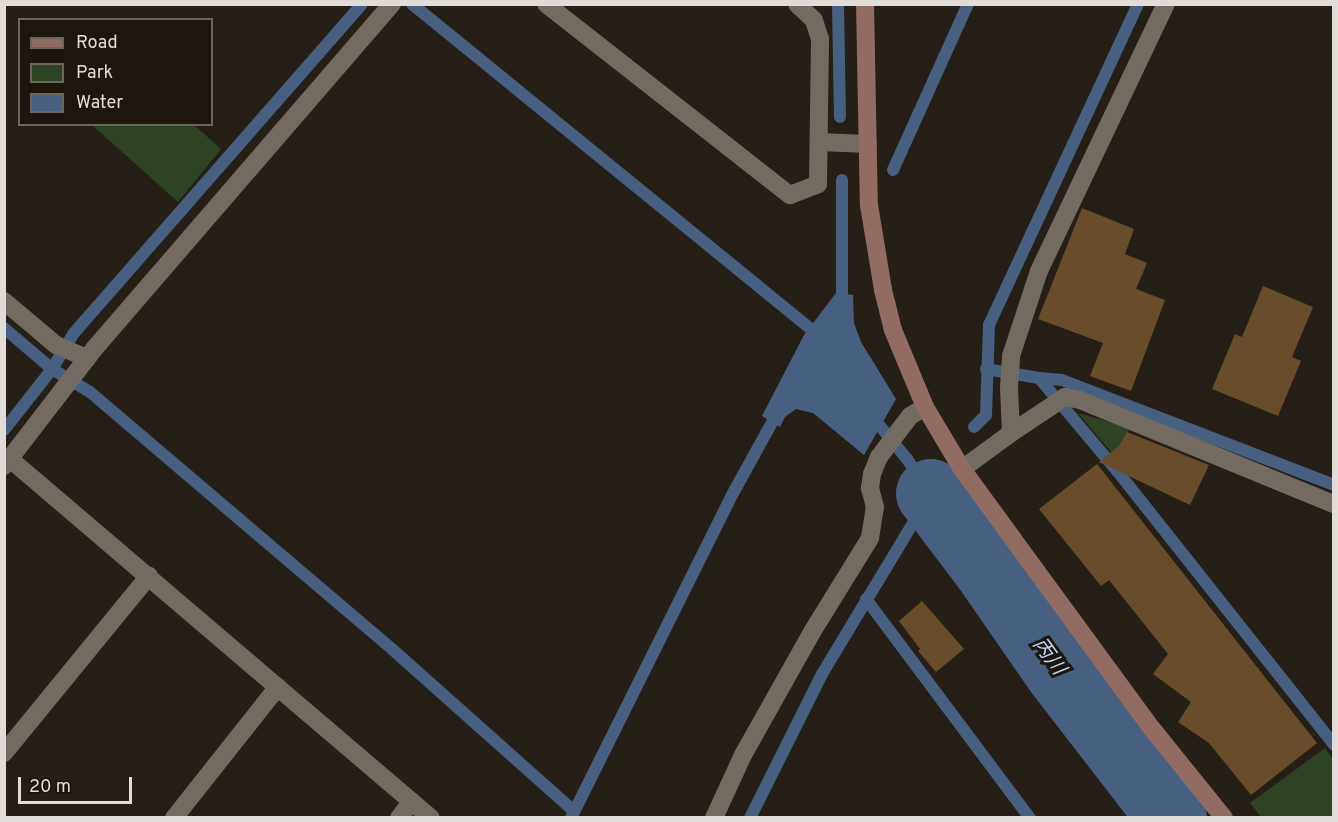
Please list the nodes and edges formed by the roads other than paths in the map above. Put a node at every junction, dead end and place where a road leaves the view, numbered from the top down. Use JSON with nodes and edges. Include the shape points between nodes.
{"nodes":[{"id":1,"x":392,"y":4,"type":"edge"},
{"id":2,"x":546,"y":4,"type":"edge"},
{"id":3,"x":797,"y":4,"type":"edge"},
{"id":4,"x":865,"y":4,"type":"edge"},
{"id":5,"x":1166,"y":4,"type":"edge"},
{"id":6,"x":819,"y":142,"type":"junction"},
{"id":7,"x":868,"y":144,"type":"junction"},
{"id":8,"x":4,"y":301,"type":"edge"},
{"id":9,"x":82,"y":361,"type":"junction"},
{"id":10,"x":925,"y":407,"type":"junction"},
{"id":11,"x":1011,"y":433,"type":"junction"},
{"id":12,"x":7,"y":463,"type":"edge"},
{"id":13,"x":962,"y":469,"type":"junction"},
{"id":14,"x":1334,"y":504,"type":"edge"},
{"id":15,"x":149,"y":576,"type":"junction"},
{"id":16,"x":278,"y":687,"type":"junction"},
{"id":17,"x":4,"y":753,"type":"edge"},
{"id":18,"x":412,"y":801,"type":"junction"},
{"id":19,"x":174,"y":818,"type":"edge"},
{"id":20,"x":399,"y":818,"type":"edge"},
{"id":21,"x":431,"y":818,"type":"edge"},
{"id":22,"x":714,"y":818,"type":"edge"},
{"id":23,"x":1224,"y":818,"type":"edge"}],
"edges":[{"from":1,"to":9,"type":"street"},
{"from":2,"to":6,"type":"street","via":[[790,195],[818,184]]},
{"from":3,"to":6,"type":"street","via":[[814,20],[820,39]]},
{"from":4,"to":7,"type":"street"},
{"from":5,"to":11,"type":"street","via":[[1039,271],[1011,356]]},
{"from":6,"to":7,"type":"street"},
{"from":7,"to":10,"type":"street","via":[[869,205],[883,290],[893,330]]},
{"from":8,"to":9,"type":"street","via":[[56,345]]},
{"from":9,"to":12,"type":"street"},
{"from":10,"to":13,"type":"street"},
{"from":10,"to":22,"type":"street","via":[[904,422],[879,457],[870,488],[875,507],[870,538],[812,632],[743,756]]},
{"from":11,"to":13,"type":"street"},
{"from":11,"to":14,"type":"street","via":[[1060,400],[1080,400]]},
{"from":12,"to":15,"type":"street"},
{"from":13,"to":23,"type":"street","via":[[1153,730]]},
{"from":15,"to":16,"type":"street"},
{"from":15,"to":17,"type":"street"},
{"from":16,"to":18,"type":"street"},
{"from":16,"to":19,"type":"street"},
{"from":18,"to":20,"type":"street"},
{"from":18,"to":21,"type":"street"}]}
